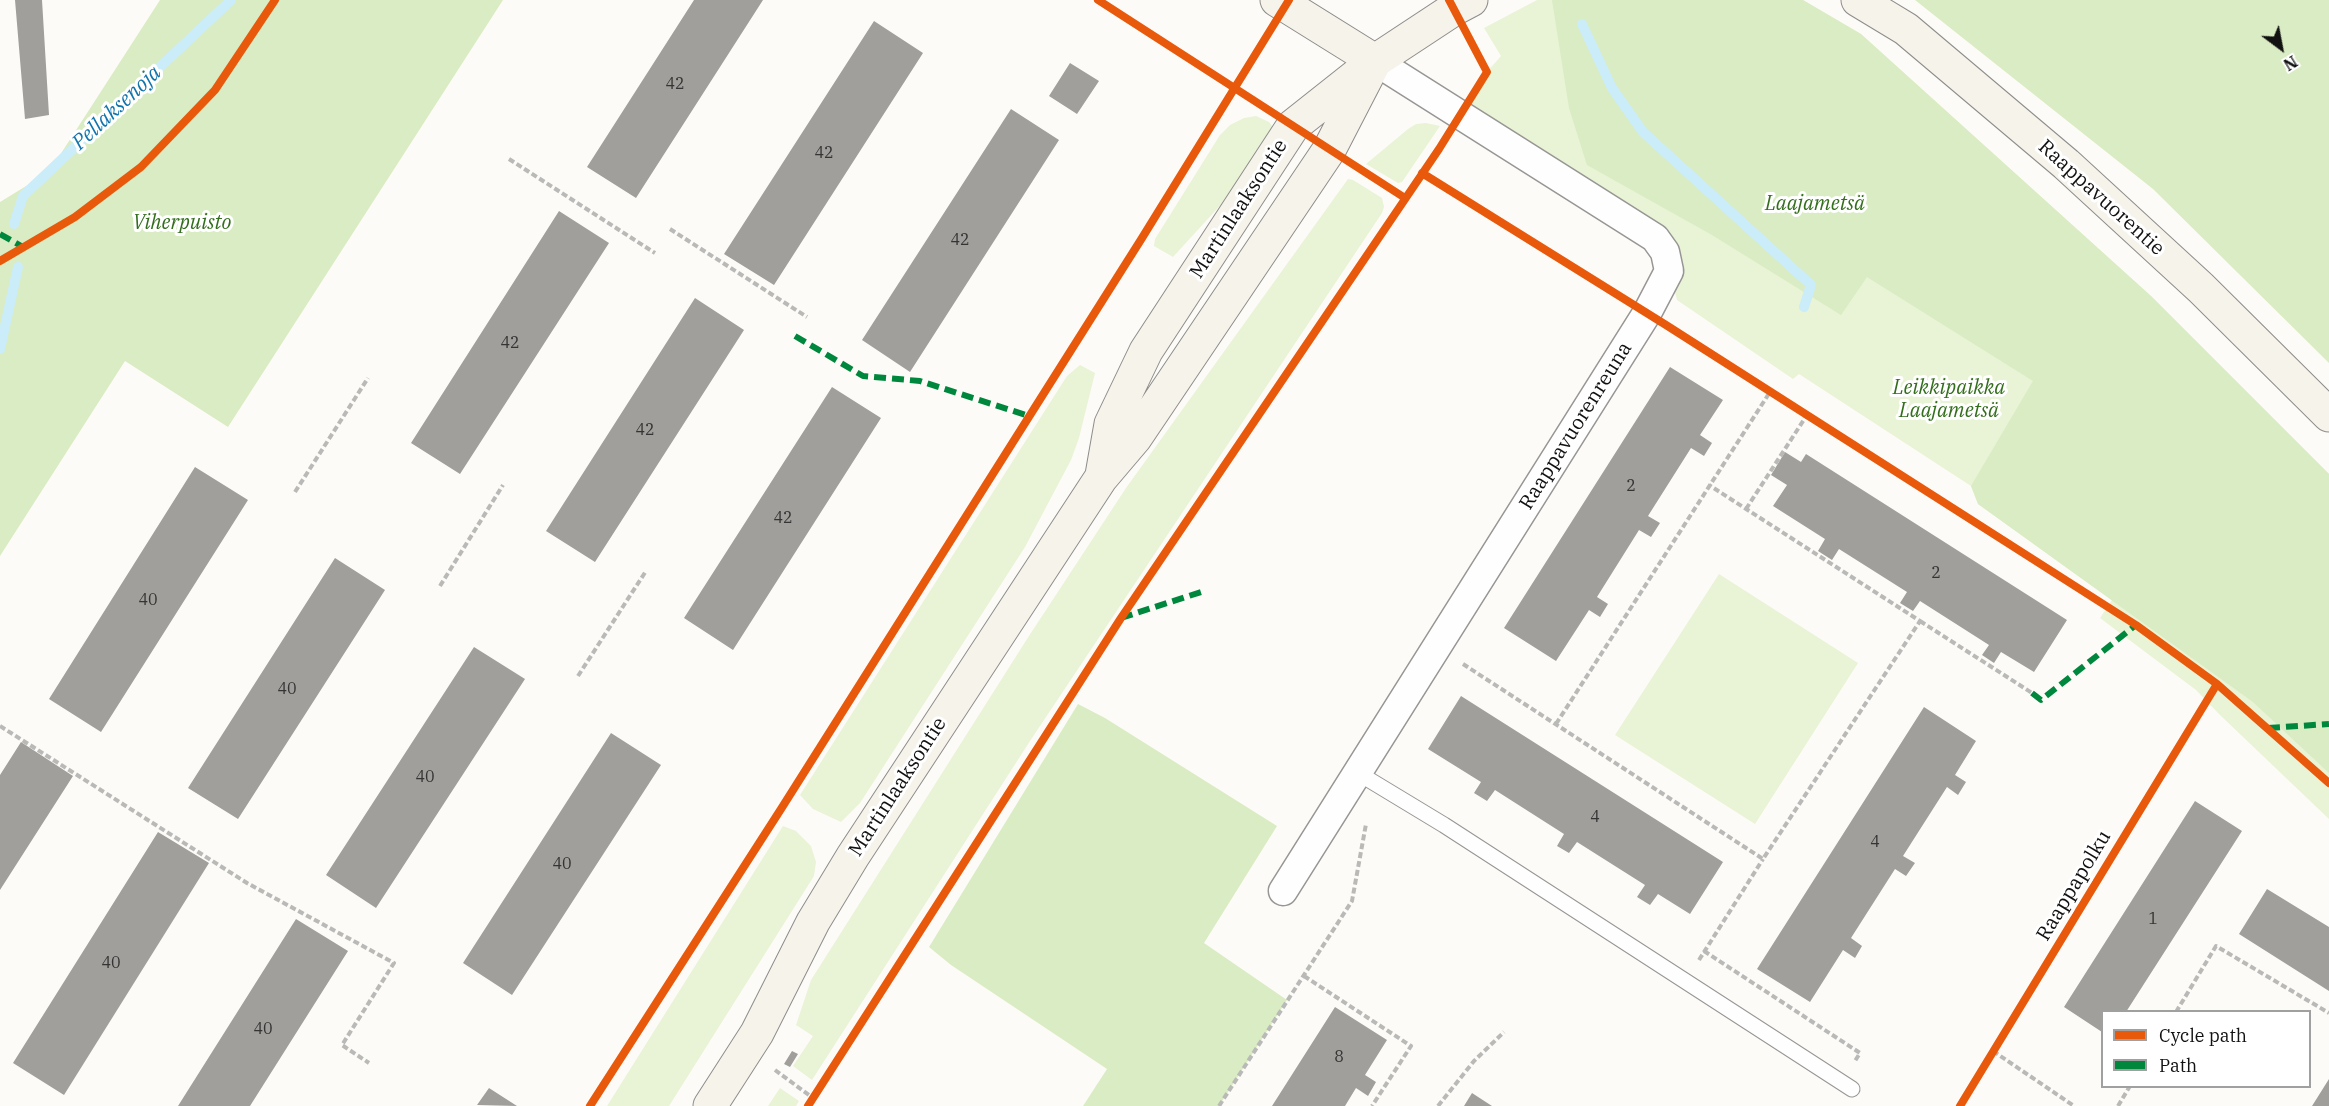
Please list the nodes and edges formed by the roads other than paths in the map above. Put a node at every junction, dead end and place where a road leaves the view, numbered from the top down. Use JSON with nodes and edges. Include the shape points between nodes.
{"nodes":[{"id":1,"x":1277,"y":0,"type":"edge"},
{"id":2,"x":1471,"y":0,"type":"edge"},
{"id":3,"x":1857,"y":0,"type":"edge"},
{"id":4,"x":1375,"y":61,"type":"junction"},
{"id":5,"x":2329,"y":415,"type":"edge"},
{"id":6,"x":1358,"y":773,"type":"junction"},
{"id":7,"x":1283,"y":891,"type":"dead end"},
{"id":8,"x":1847,"y":1086,"type":"road end"},
{"id":9,"x":710,"y":1106,"type":"edge"}],
"edges":[{"from":1,"to":4,"type":"street"},
{"from":2,"to":4,"type":"street"},
{"from":3,"to":5,"type":"street","name":"Raappavuorentie","via":[[1906,29],[2066,164],[2201,288]]},
{"from":4,"to":6,"type":"street","name":"Raappavuorenreuna","via":[[1655,238],[1665,252],[1669,271],[1647,314]]},
{"from":4,"to":9,"type":"street","name":"Martinlaaksontie","via":[[1329,150],[1135,438],[1101,478],[853,856],[813,922],[757,1034]]},
{"from":6,"to":7,"type":"street","name":"Raappavuorenreuna"},
{"from":6,"to":8,"type":"lane"}]}
